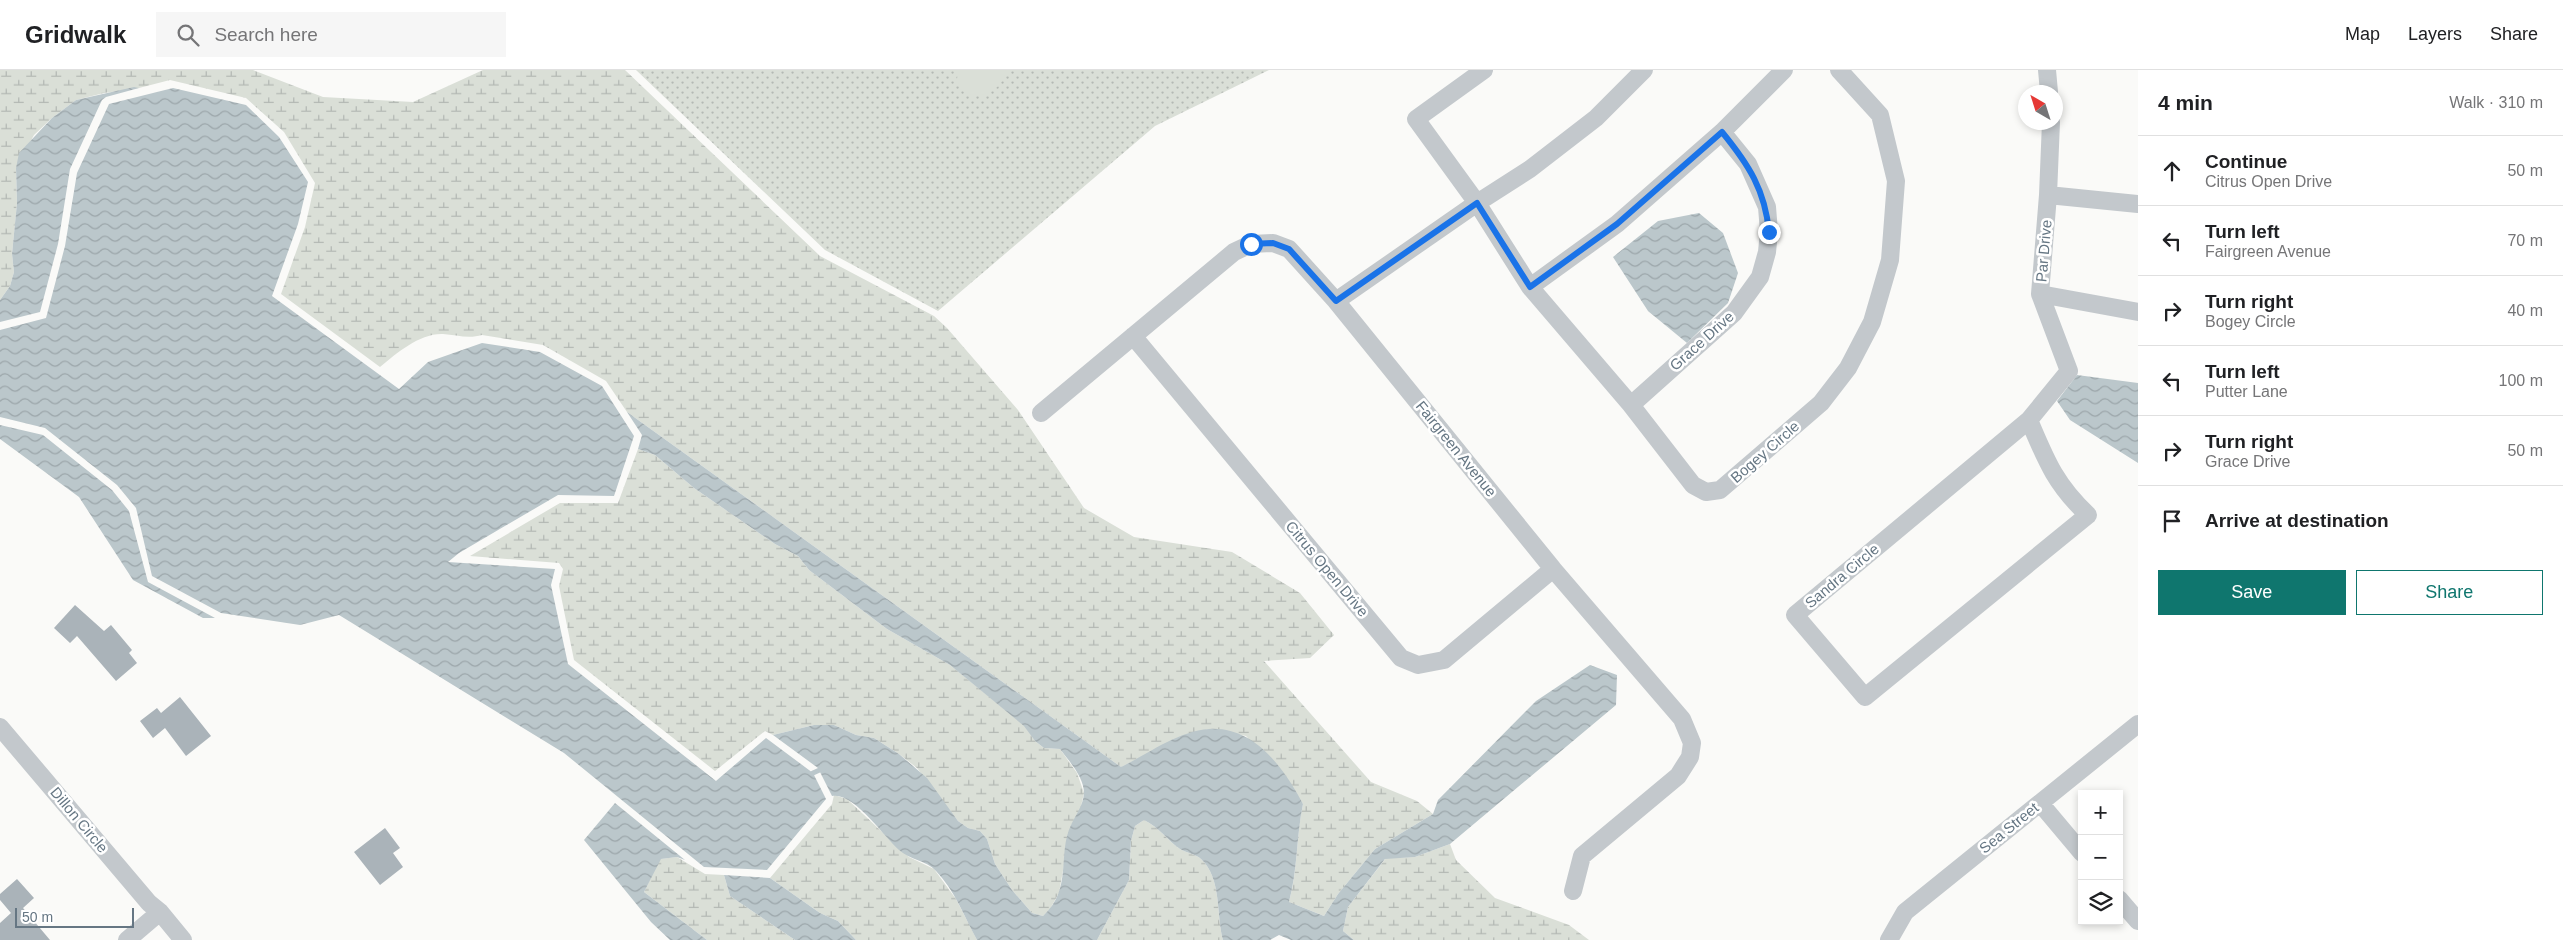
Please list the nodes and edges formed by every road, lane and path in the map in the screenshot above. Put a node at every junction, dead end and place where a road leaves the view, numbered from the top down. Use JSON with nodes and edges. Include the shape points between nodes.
{"nodes":[{"id":1,"x":1484,"y":70,"type":"edge"},
{"id":2,"x":1644,"y":70,"type":"edge"},
{"id":3,"x":1784,"y":70,"type":"edge"},
{"id":4,"x":1839,"y":70,"type":"edge"},
{"id":5,"x":2047,"y":70,"type":"edge"},
{"id":6,"x":2048,"y":85,"type":"edge"},
{"id":7,"x":2051,"y":130,"type":"edge"},
{"id":8,"x":1722,"y":132,"type":"junction"},
{"id":9,"x":2048,"y":195,"type":"junction"},
{"id":10,"x":1477,"y":203,"type":"junction"},
{"id":11,"x":2138,"y":204,"type":"edge"},
{"id":12,"x":1530,"y":287,"type":"junction"},
{"id":13,"x":2040,"y":294,"type":"junction"},
{"id":14,"x":1336,"y":301,"type":"junction"},
{"id":15,"x":2138,"y":312,"type":"edge"},
{"id":16,"x":1133,"y":336,"type":"junction"},
{"id":17,"x":1631,"y":405,"type":"junction"},
{"id":18,"x":1041,"y":413,"type":"dead end"},
{"id":19,"x":2029,"y":420,"type":"junction"},
{"id":20,"x":1553,"y":569,"type":"junction"},
{"id":21,"x":2138,"y":724,"type":"edge"},
{"id":22,"x":0,"y":727,"type":"edge"},
{"id":23,"x":2040,"y":803,"type":"junction"},
{"id":24,"x":2078,"y":848,"type":"edge"},
{"id":25,"x":1573,"y":891,"type":"dead end"},
{"id":26,"x":2123,"y":904,"type":"edge"},
{"id":27,"x":160,"y":912,"type":"junction"},
{"id":28,"x":2138,"y":922,"type":"edge"},
{"id":29,"x":127,"y":940,"type":"edge"},
{"id":30,"x":183,"y":940,"type":"edge"},
{"id":31,"x":1889,"y":940,"type":"edge"}],
"edges":[{"from":1,"to":10,"type":"street","name":"Bogey Circle","via":[[1416,119]]},
{"from":2,"to":10,"type":"street","via":[[1596,118],[1530,169]]},
{"from":3,"to":8,"type":"street"},
{"from":4,"to":17,"type":"street","name":"Bogey Circle","via":[[1880,116],[1896,184],[1890,260],[1872,322],[1848,368],[1821,403],[1720,490],[1706,492],[1693,485]]},
{"from":5,"to":6,"type":"street"},
{"from":7,"to":9,"type":"street","name":"Par Drive"},
{"from":8,"to":12,"type":"street","via":[[1617,224]]},
{"from":8,"to":17,"type":"street","name":"Grace Drive","via":[[1748,164],[1767,207],[1768,252],[1760,277],[1734,313]]},
{"from":9,"to":11,"type":"street"},
{"from":9,"to":13,"type":"street","name":"Par Drive"},
{"from":10,"to":12,"type":"street","name":"Bogey Circle"},
{"from":10,"to":14,"type":"street"},
{"from":12,"to":17,"type":"street","name":"Bogey Circle"},
{"from":13,"to":15,"type":"street"},
{"from":13,"to":19,"type":"street","name":"Par Drive","via":[[2069,370]]},
{"from":14,"to":16,"type":"street","via":[[1289,249],[1273,243],[1251,244],[1234,252]]},
{"from":14,"to":20,"type":"street","name":"Fairgreen Avenue"},
{"from":16,"to":18,"type":"street"},
{"from":16,"to":20,"type":"street","name":"Citrus Open Drive","via":[[1401,658],[1418,665],[1444,660]]},
{"from":19,"to":19,"type":"street","name":"Sandra Circle","via":[[1795,615],[1865,696],[2088,514],[2069,497],[2052,473]]},
{"from":20,"to":25,"type":"street","name":"Fairgreen Avenue","via":[[1682,720],[1692,743],[1690,758],[1678,776],[1582,856]]},
{"from":21,"to":23,"type":"street","name":"Sea Street"},
{"from":22,"to":27,"type":"street","name":"Dillon Circle","via":[[149,904]]},
{"from":23,"to":24,"type":"street"},
{"from":23,"to":31,"type":"street","name":"Sea Street","via":[[1905,912]]},
{"from":26,"to":28,"type":"street"},
{"from":27,"to":29,"type":"street"},
{"from":27,"to":30,"type":"street","name":"Dillon Circle"}]}
